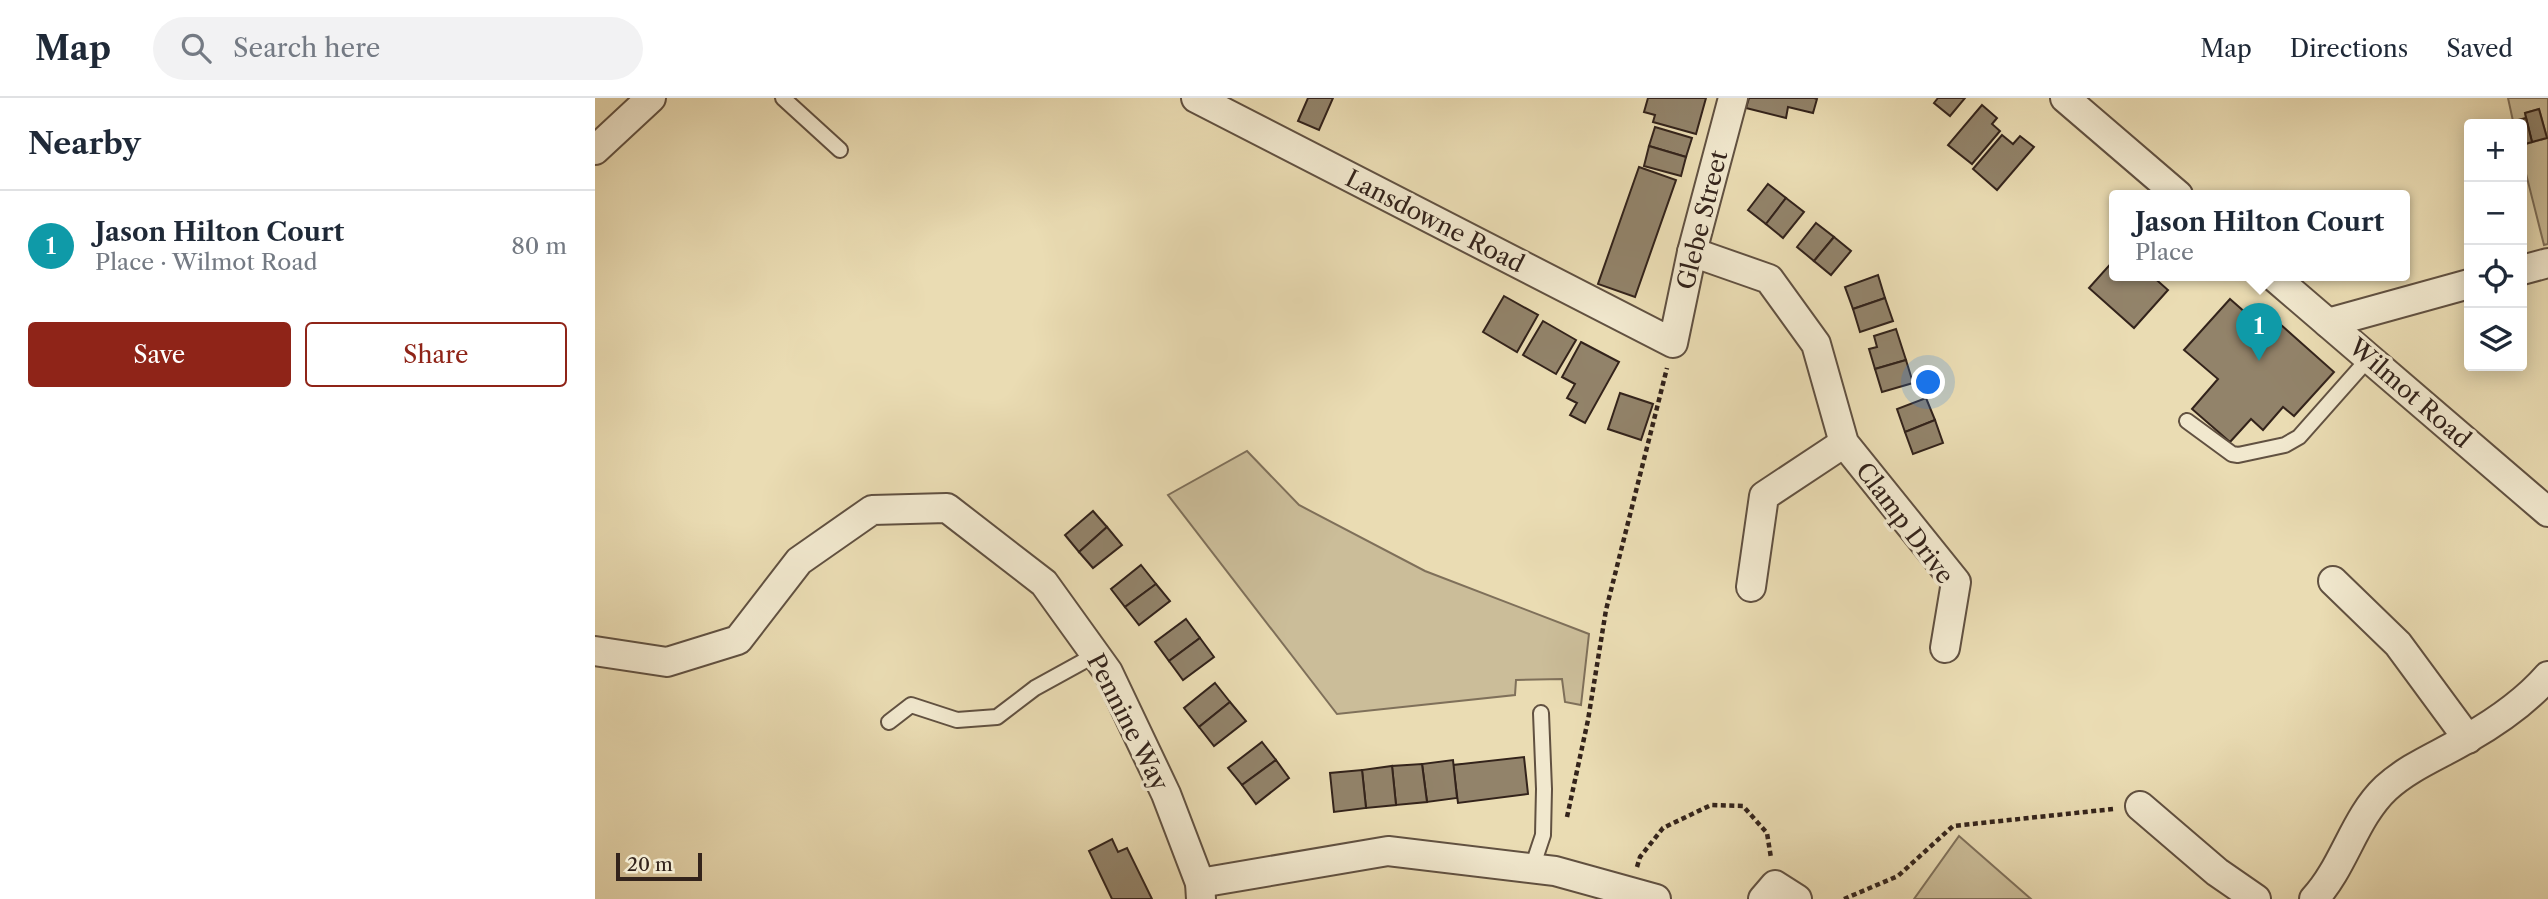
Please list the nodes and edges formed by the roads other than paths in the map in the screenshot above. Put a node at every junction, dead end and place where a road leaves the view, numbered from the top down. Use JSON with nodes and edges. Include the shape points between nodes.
{"nodes":[{"id":1,"x":651,"y":98,"type":"edge"},
{"id":2,"x":783,"y":98,"type":"edge"},
{"id":3,"x":1196,"y":98,"type":"edge"},
{"id":4,"x":1733,"y":98,"type":"edge"},
{"id":5,"x":2065,"y":98,"type":"edge"},
{"id":6,"x":595,"y":150,"type":"edge"},
{"id":7,"x":840,"y":150,"type":"dead end"},
{"id":8,"x":2172,"y":190,"type":"edge"},
{"id":9,"x":1692,"y":252,"type":"junction"},
{"id":10,"x":2548,"y":263,"type":"edge"},
{"id":11,"x":2527,"y":269,"type":"edge"},
{"id":12,"x":2279,"y":281,"type":"edge"},
{"id":13,"x":2464,"y":286,"type":"edge"},
{"id":14,"x":2328,"y":323,"type":"junction"},
{"id":15,"x":1673,"y":343,"type":"joint"},
{"id":16,"x":2369,"y":358,"type":"junction"},
{"id":17,"x":2187,"y":421,"type":"dead end"},
{"id":18,"x":1844,"y":443,"type":"junction"},
{"id":19,"x":2548,"y":512,"type":"edge"},
{"id":20,"x":2333,"y":581,"type":"dead end"},
{"id":21,"x":1751,"y":587,"type":"dead end"},
{"id":22,"x":1945,"y":648,"type":"dead end"},
{"id":23,"x":595,"y":651,"type":"edge"},
{"id":24,"x":1095,"y":655,"type":"junction"},
{"id":25,"x":2548,"y":676,"type":"edge"},
{"id":26,"x":1541,"y":713,"type":"dead end"},
{"id":27,"x":889,"y":722,"type":"dead end"},
{"id":28,"x":2468,"y":738,"type":"junction"},
{"id":29,"x":2140,"y":806,"type":"road end"},
{"id":30,"x":1532,"y":868,"type":"junction"},
{"id":31,"x":1200,"y":891,"type":"edge"},
{"id":32,"x":1656,"y":899,"type":"edge"},
{"id":33,"x":2256,"y":899,"type":"edge"},
{"id":34,"x":2314,"y":899,"type":"edge"}],
"edges":[{"from":1,"to":6,"type":"street"},
{"from":2,"to":7,"type":"lane"},
{"from":3,"to":15,"type":"street","name":"Lansdowne Road"},
{"from":4,"to":9,"type":"street","name":"Glebe Street"},
{"from":5,"to":8,"type":"street"},
{"from":9,"to":15,"type":"street","name":"Glebe Street"},
{"from":9,"to":18,"type":"street","name":"Clamp Drive","via":[[1769,279],[1816,344]]},
{"from":10,"to":11,"type":"street"},
{"from":12,"to":14,"type":"street","name":"Wilmot Road"},
{"from":13,"to":14,"type":"street"},
{"from":14,"to":16,"type":"street","name":"Wilmot Road"},
{"from":16,"to":17,"type":"lane","via":[[2299,437],[2285,445],[2232,454]]},
{"from":16,"to":19,"type":"street","name":"Wilmot Road"},
{"from":18,"to":21,"type":"street","name":"Clamp Drive","via":[[1764,496]]},
{"from":18,"to":22,"type":"street","name":"Clamp Drive","via":[[1956,582]]},
{"from":20,"to":28,"type":"street","via":[[2398,644]]},
{"from":23,"to":24,"type":"street","name":"Pennine Way","via":[[667,662],[738,640],[799,561],[872,510],[947,508],[1044,583]]},
{"from":24,"to":27,"type":"lane","via":[[1035,688],[997,717],[957,720],[911,705]]},
{"from":24,"to":31,"type":"street","name":"Pennine Way","via":[[1108,673],[1165,794]]},
{"from":25,"to":28,"type":"street"},
{"from":26,"to":30,"type":"lane","via":[[1543,835]]},
{"from":28,"to":34,"type":"street","via":[[2405,772],[2383,790],[2328,884]]},
{"from":29,"to":33,"type":"street"},
{"from":30,"to":31,"type":"street","via":[[1388,851]]},
{"from":30,"to":32,"type":"street"}]}
